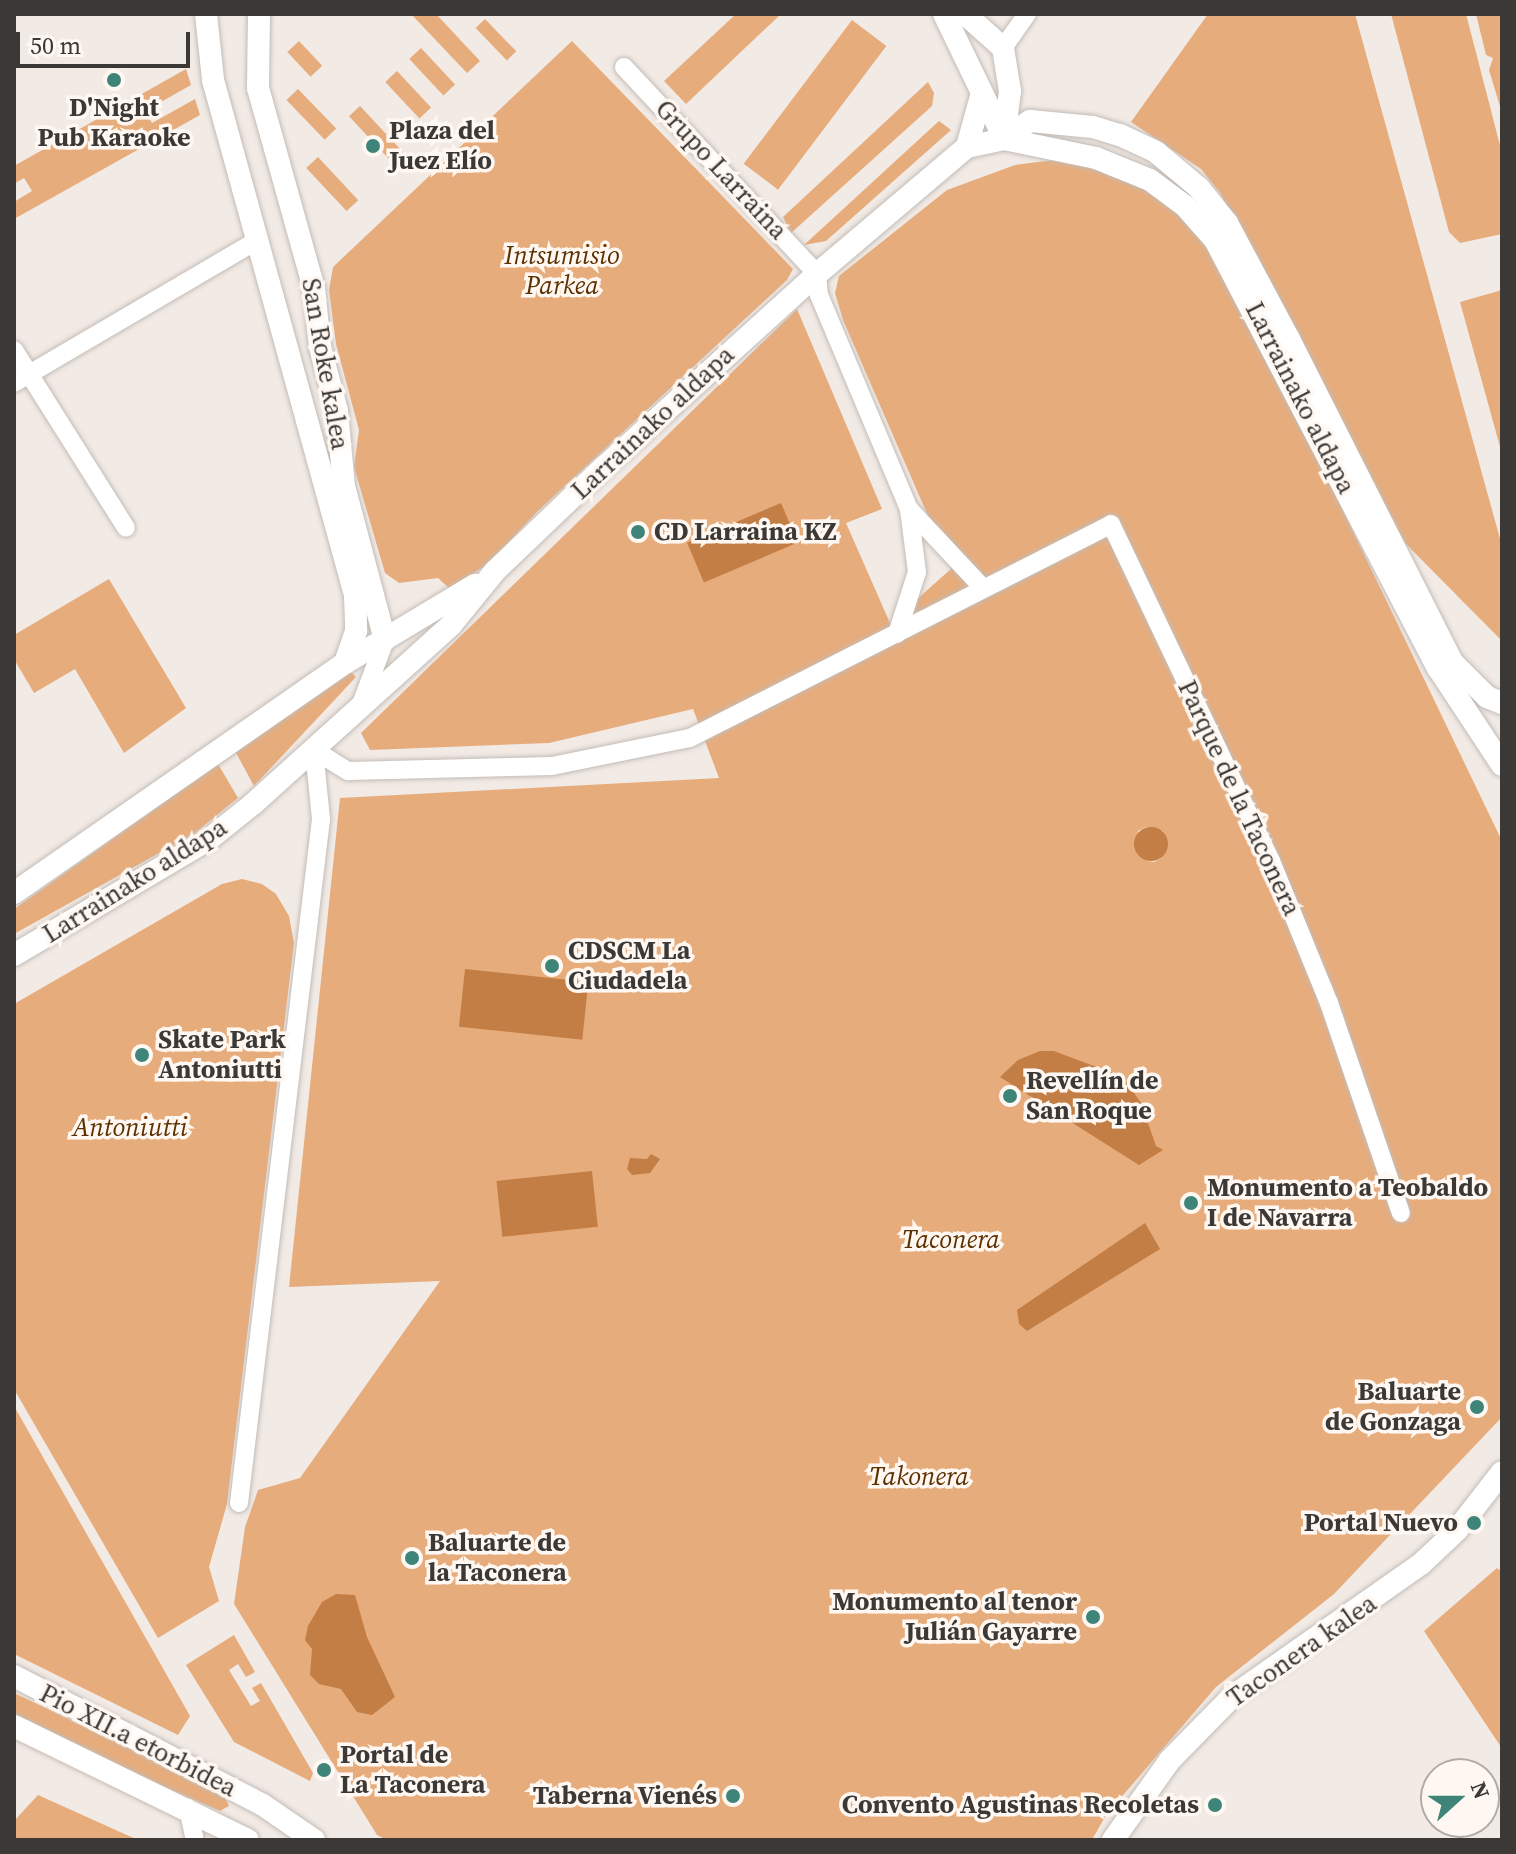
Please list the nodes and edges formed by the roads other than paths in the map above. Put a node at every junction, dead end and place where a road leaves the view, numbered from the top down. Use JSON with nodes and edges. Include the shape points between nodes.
{"nodes":[{"id":1,"x":206,"y":14,"type":"edge"},
{"id":2,"x":259,"y":14,"type":"edge"},
{"id":3,"x":944,"y":14,"type":"edge"},
{"id":4,"x":965,"y":14,"type":"edge"},
{"id":5,"x":1027,"y":14,"type":"edge"},
{"id":6,"x":1003,"y":48,"type":"junction"},
{"id":7,"x":624,"y":67,"type":"dead end"},
{"id":8,"x":1010,"y":91,"type":"junction"},
{"id":9,"x":981,"y":96,"type":"junction"},
{"id":10,"x":1030,"y":121,"type":"junction"},
{"id":11,"x":1004,"y":139,"type":"junction"},
{"id":12,"x":967,"y":147,"type":"junction"},
{"id":13,"x":258,"y":240,"type":"junction"},
{"id":14,"x":817,"y":274,"type":"junction"},
{"id":15,"x":14,"y":350,"type":"edge"},
{"id":16,"x":32,"y":373,"type":"junction"},
{"id":17,"x":14,"y":383,"type":"edge"},
{"id":18,"x":909,"y":509,"type":"junction"},
{"id":19,"x":126,"y":528,"type":"dead end"},
{"id":20,"x":495,"y":571,"type":"junction"},
{"id":21,"x":983,"y":588,"type":"junction"},
{"id":22,"x":897,"y":634,"type":"junction"},
{"id":23,"x":385,"y":640,"type":"junction"},
{"id":24,"x":345,"y":663,"type":"junction"},
{"id":25,"x":1502,"y":703,"type":"edge"},
{"id":26,"x":359,"y":710,"type":"junction"},
{"id":27,"x":314,"y":750,"type":"junction"},
{"id":28,"x":1502,"y":765,"type":"edge"},
{"id":29,"x":14,"y":893,"type":"edge"},
{"id":30,"x":14,"y":955,"type":"edge"},
{"id":31,"x":1401,"y":1213,"type":"dead end"},
{"id":32,"x":1502,"y":1472,"type":"edge"},
{"id":33,"x":239,"y":1503,"type":"dead end"},
{"id":34,"x":14,"y":1676,"type":"edge"},
{"id":35,"x":14,"y":1726,"type":"edge"},
{"id":36,"x":263,"y":1805,"type":"junction"},
{"id":37,"x":188,"y":1808,"type":"junction"},
{"id":38,"x":245,"y":1839,"type":"edge"},
{"id":39,"x":195,"y":1840,"type":"edge"},
{"id":40,"x":314,"y":1840,"type":"edge"},
{"id":41,"x":1113,"y":1840,"type":"edge"}],
"edges":[{"from":1,"to":13,"type":"street","name":"San Roke kalea","via":[[213,80]]},
{"from":2,"to":23,"type":"street","name":"San Roke kalea","via":[[258,88],[314,288],[320,347],[337,411],[344,486]]},
{"from":3,"to":9,"type":"street","via":[[966,51]]},
{"from":4,"to":6,"type":"street"},
{"from":5,"to":6,"type":"street"},
{"from":6,"to":8,"type":"street"},
{"from":7,"to":14,"type":"street","name":"Grupo Larraina"},
{"from":8,"to":10,"type":"street"},
{"from":8,"to":11,"type":"street"},
{"from":9,"to":11,"type":"street"},
{"from":9,"to":12,"type":"street"},
{"from":10,"to":11,"type":"street","name":"Larrainako aldapa"},
{"from":10,"to":25,"type":"street","name":"Larrainako aldapa","via":[[1120,135],[1156,152],[1199,188],[1227,223],[1289,339],[1452,662],[1487,697]]},
{"from":11,"to":12,"type":"street","name":"Larrainako aldapa"},
{"from":11,"to":28,"type":"street","name":"Larrainako aldapa","via":[[1096,158],[1139,175],[1185,206],[1215,240],[1438,668]]},
{"from":12,"to":14,"type":"street","name":"Larrainako aldapa"},
{"from":13,"to":16,"type":"street"},
{"from":13,"to":24,"type":"street","name":"San Roke kalea","via":[[355,595],[356,631]]},
{"from":14,"to":18,"type":"street","via":[[819,295]]},
{"from":14,"to":20,"type":"street","name":"Larrainako aldapa"},
{"from":15,"to":16,"type":"street"},
{"from":16,"to":17,"type":"street"},
{"from":16,"to":19,"type":"street"},
{"from":18,"to":21,"type":"street"},
{"from":18,"to":22,"type":"street","via":[[917,572]]},
{"from":20,"to":23,"type":"street","name":"Larrainako aldapa"},
{"from":20,"to":26,"type":"street","name":"Larrainako aldapa","via":[[451,625]]},
{"from":21,"to":22,"type":"street","name":"Parque de la Taconera"},
{"from":21,"to":31,"type":"street","name":"Parque de la Taconera","via":[[1111,524],[1271,861],[1329,1003]]},
{"from":22,"to":27,"type":"street","name":"Parque de la Taconera","via":[[690,738],[552,766],[348,771]]},
{"from":23,"to":24,"type":"street","name":"Larrainako aldapa"},
{"from":23,"to":26,"type":"street"},
{"from":24,"to":29,"type":"street","name":"Larrainako aldapa"},
{"from":26,"to":27,"type":"street","name":"Larrainako aldapa"},
{"from":27,"to":30,"type":"street","name":"Larrainako aldapa","via":[[208,840]]},
{"from":27,"to":33,"type":"street","via":[[321,819]]},
{"from":32,"to":41,"type":"street","name":"Taconera kalea","via":[[1457,1530],[1421,1564],[1233,1696],[1170,1760]]},
{"from":34,"to":36,"type":"street","name":"Pio XII.a etorbidea"},
{"from":35,"to":37,"type":"street","name":"Pio XII.a etorbidea"},
{"from":36,"to":38,"type":"street","name":"Pio XII.a etorbidea"},
{"from":36,"to":40,"type":"street","name":"Pio XII.a etorbidea"},
{"from":37,"to":38,"type":"street","name":"Pio XII.a etorbidea"},
{"from":37,"to":39,"type":"street"}]}
